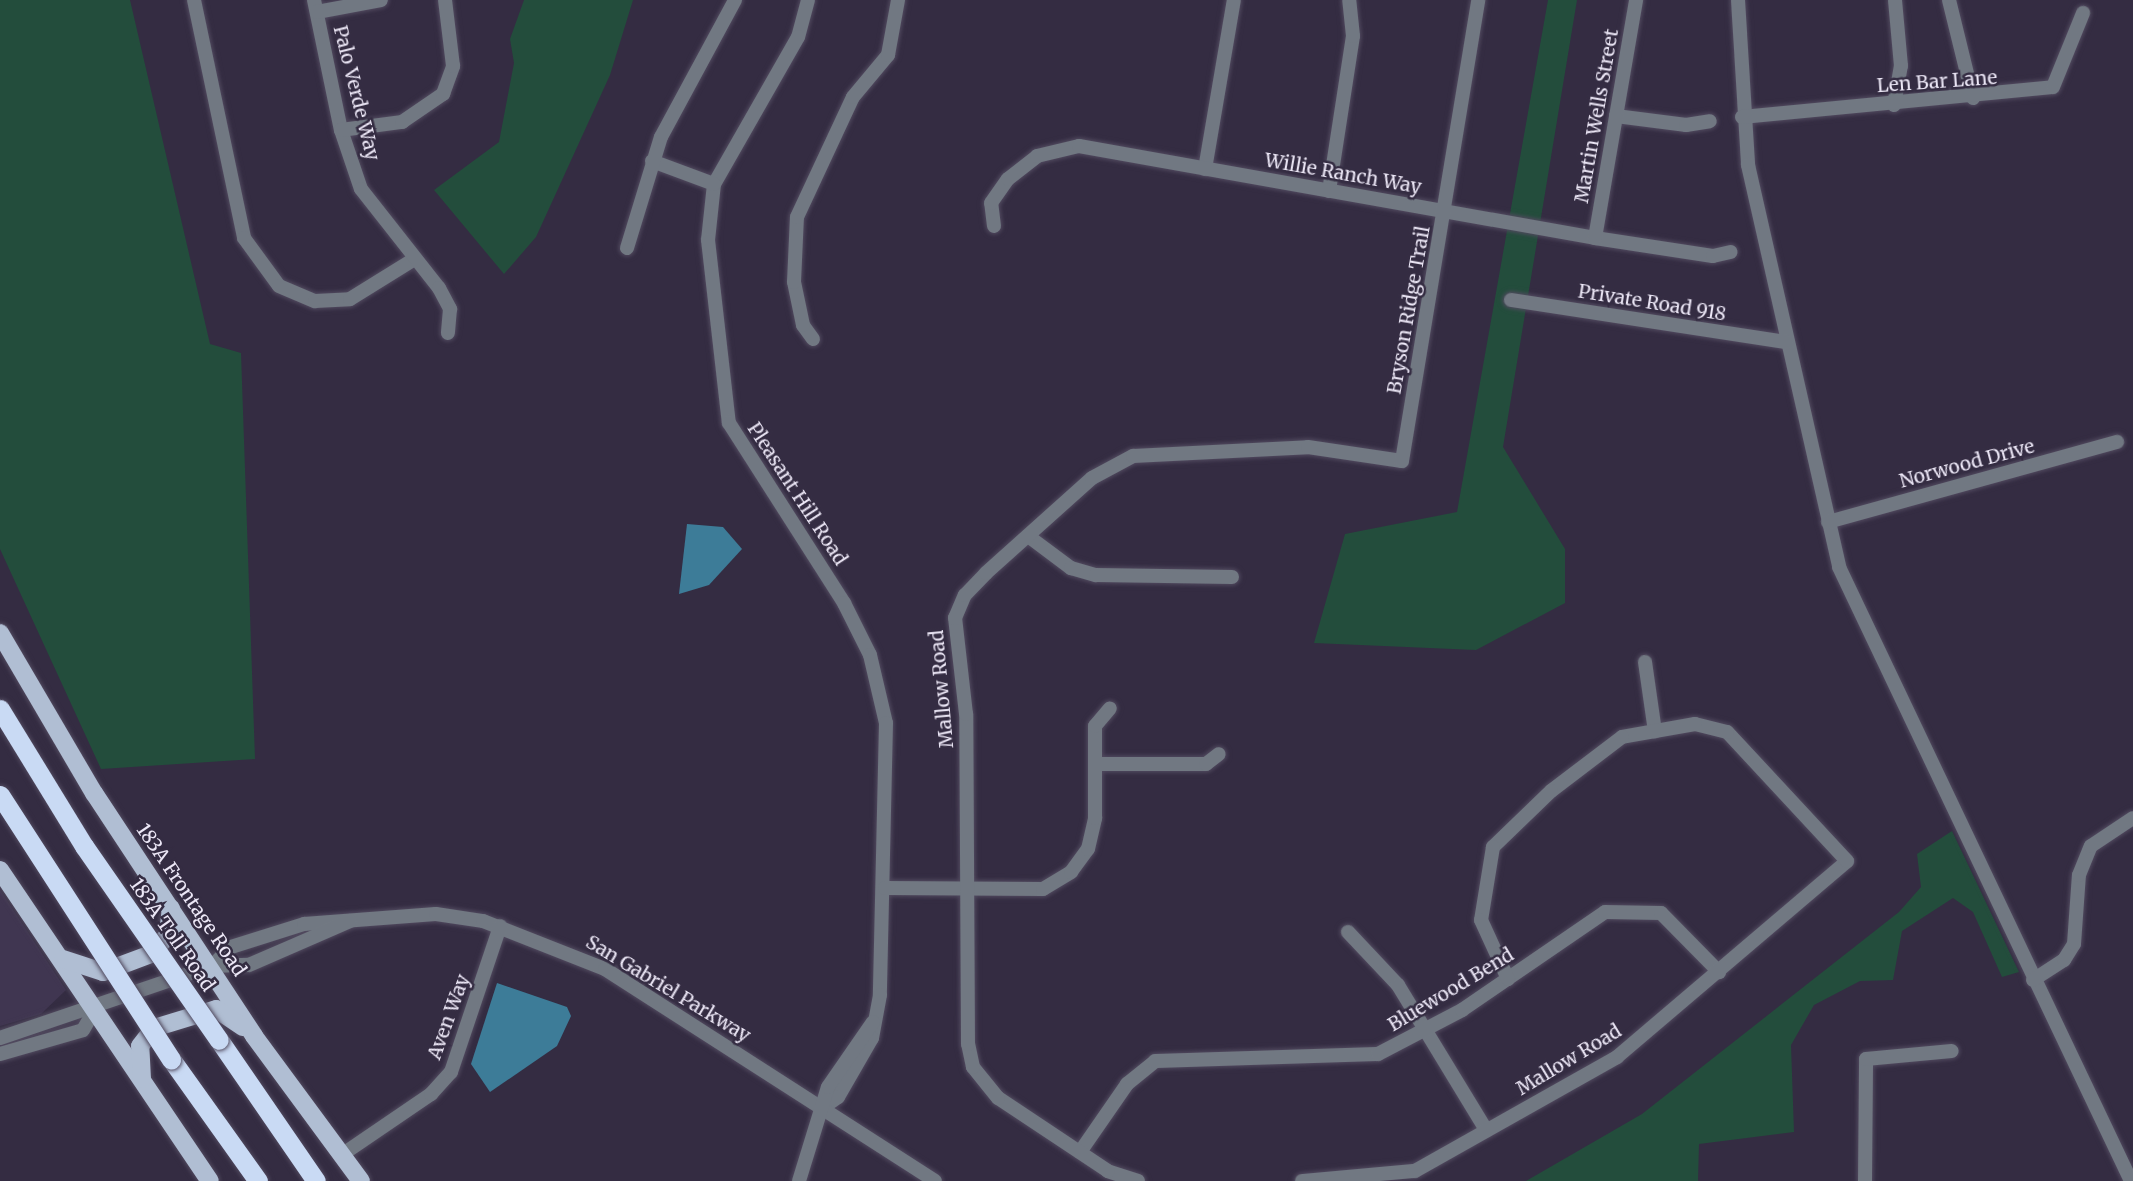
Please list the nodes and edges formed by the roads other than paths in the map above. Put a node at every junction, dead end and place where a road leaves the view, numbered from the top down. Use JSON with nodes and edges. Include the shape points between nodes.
{"nodes":[{"id":1,"x":194,"y":0,"type":"edge"},
{"id":2,"x":381,"y":0,"type":"edge"},
{"id":3,"x":445,"y":0,"type":"edge"},
{"id":4,"x":734,"y":0,"type":"edge"},
{"id":5,"x":808,"y":0,"type":"edge"},
{"id":6,"x":898,"y":0,"type":"edge"},
{"id":7,"x":1234,"y":0,"type":"edge"},
{"id":8,"x":1349,"y":0,"type":"edge"},
{"id":9,"x":1478,"y":0,"type":"edge"},
{"id":10,"x":1636,"y":0,"type":"edge"},
{"id":11,"x":1738,"y":0,"type":"edge"},
{"id":12,"x":1895,"y":0,"type":"edge"},
{"id":13,"x":1949,"y":0,"type":"edge"},
{"id":14,"x":315,"y":6,"type":"edge"},
{"id":15,"x":2083,"y":13,"type":"dead end"},
{"id":16,"x":1973,"y":99,"type":"junction"},
{"id":17,"x":1894,"y":104,"type":"junction"},
{"id":18,"x":1616,"y":116,"type":"junction"},
{"id":19,"x":1742,"y":117,"type":"junction"},
{"id":20,"x":1710,"y":121,"type":"dead end"},
{"id":21,"x":341,"y":130,"type":"junction"},
{"id":22,"x":652,"y":161,"type":"junction"},
{"id":23,"x":1205,"y":169,"type":"junction"},
{"id":24,"x":715,"y":184,"type":"junction"},
{"id":25,"x":1329,"y":191,"type":"junction"},
{"id":26,"x":1446,"y":212,"type":"junction"},
{"id":27,"x":994,"y":226,"type":"dead end"},
{"id":28,"x":1595,"y":238,"type":"junction"},
{"id":29,"x":627,"y":248,"type":"dead end"},
{"id":30,"x":1731,"y":252,"type":"dead end"},
{"id":31,"x":413,"y":260,"type":"junction"},
{"id":32,"x":1511,"y":300,"type":"dead end"},
{"id":33,"x":448,"y":333,"type":"dead end"},
{"id":34,"x":813,"y":339,"type":"dead end"},
{"id":35,"x":1787,"y":342,"type":"junction"},
{"id":36,"x":2117,"y":442,"type":"dead end"},
{"id":37,"x":1402,"y":461,"type":"joint"},
{"id":38,"x":1828,"y":522,"type":"junction"},
{"id":39,"x":1028,"y":536,"type":"junction"},
{"id":40,"x":1232,"y":577,"type":"dead end"},
{"id":41,"x":0,"y":633,"type":"edge"},
{"id":42,"x":1645,"y":662,"type":"dead end"},
{"id":43,"x":1110,"y":708,"type":"dead end"},
{"id":44,"x":0,"y":709,"type":"edge"},
{"id":45,"x":1655,"y":731,"type":"junction"},
{"id":46,"x":1219,"y":754,"type":"dead end"},
{"id":47,"x":1095,"y":764,"type":"junction"},
{"id":48,"x":0,"y":795,"type":"edge"},
{"id":49,"x":2133,"y":818,"type":"edge"},
{"id":50,"x":0,"y":870,"type":"edge"},
{"id":51,"x":885,"y":888,"type":"junction"},
{"id":52,"x":967,"y":890,"type":"junction"},
{"id":53,"x":171,"y":908,"type":"junction"},
{"id":54,"x":351,"y":920,"type":"junction"},
{"id":55,"x":500,"y":926,"type":"junction"},
{"id":56,"x":1348,"y":932,"type":"dead end"},
{"id":57,"x":60,"y":957,"type":"junction"},
{"id":58,"x":212,"y":966,"type":"junction"},
{"id":59,"x":1719,"y":972,"type":"junction"},
{"id":60,"x":1508,"y":979,"type":"junction"},
{"id":61,"x":2033,"y":980,"type":"junction"},
{"id":62,"x":95,"y":1009,"type":"junction"},
{"id":63,"x":1426,"y":1030,"type":"junction"},
{"id":64,"x":254,"y":1036,"type":"junction"},
{"id":65,"x":0,"y":1038,"type":"edge"},
{"id":66,"x":1952,"y":1051,"type":"dead end"},
{"id":67,"x":0,"y":1054,"type":"edge"},
{"id":68,"x":143,"y":1085,"type":"junction"},
{"id":69,"x":822,"y":1108,"type":"junction"},
{"id":70,"x":1486,"y":1130,"type":"junction"},
{"id":71,"x":1080,"y":1152,"type":"junction"},
{"id":72,"x":343,"y":1154,"type":"junction"},
{"id":73,"x":315,"y":1177,"type":"edge"},
{"id":74,"x":210,"y":1181,"type":"edge"},
{"id":75,"x":258,"y":1181,"type":"edge"},
{"id":76,"x":361,"y":1181,"type":"edge"},
{"id":77,"x":799,"y":1181,"type":"edge"},
{"id":78,"x":935,"y":1181,"type":"edge"},
{"id":79,"x":1138,"y":1181,"type":"edge"},
{"id":80,"x":1302,"y":1181,"type":"edge"},
{"id":81,"x":1865,"y":1181,"type":"edge"},
{"id":82,"x":2131,"y":1181,"type":"edge"}],
"edges":[{"from":1,"to":31,"type":"street","via":[[244,238],[279,286],[315,301],[350,299]]},
{"from":2,"to":14,"type":"street"},
{"from":3,"to":21,"type":"street","via":[[453,66],[443,94],[402,122]]},
{"from":4,"to":22,"type":"street"},
{"from":5,"to":24,"type":"street","name":"Pleasant Hill Road","via":[[798,37]]},
{"from":6,"to":34,"type":"street","via":[[888,55],[853,97],[797,217],[794,282],[803,326]]},
{"from":7,"to":23,"type":"street"},
{"from":8,"to":25,"type":"street","via":[[1353,36]]},
{"from":9,"to":26,"type":"street","name":"Bryson Ridge Trail"},
{"from":10,"to":18,"type":"street","name":"Martin Wells Street"},
{"from":11,"to":19,"type":"street"},
{"from":12,"to":17,"type":"street","via":[[1901,66]]},
{"from":13,"to":16,"type":"street"},
{"from":14,"to":21,"type":"street","name":"Palo Verde Way"},
{"from":15,"to":16,"type":"street","name":"Len Bar Lane","via":[[2053,87]]},
{"from":16,"to":17,"type":"street","name":"Len Bar Lane"},
{"from":17,"to":19,"type":"street","name":"Len Bar Lane"},
{"from":18,"to":20,"type":"street","via":[[1686,125]]},
{"from":18,"to":28,"type":"street","name":"Martin Wells Street"},
{"from":19,"to":35,"type":"street"},
{"from":21,"to":31,"type":"street","name":"Palo Verde Way","via":[[361,189]]},
{"from":22,"to":24,"type":"street"},
{"from":22,"to":29,"type":"street"},
{"from":23,"to":25,"type":"street","name":"Willie Ranch Way"},
{"from":23,"to":27,"type":"street","name":"Willie Ranch Way","via":[[1079,146],[1052,150],[998,189],[991,203]]},
{"from":24,"to":51,"type":"street","name":"Pleasant Hill Road","via":[[708,240],[726,410],[748,462],[844,603],[870,655],[886,723]]},
{"from":25,"to":26,"type":"street","name":"Willie Ranch Way"},
{"from":26,"to":28,"type":"street","name":"Willie Ranch Way"},
{"from":26,"to":37,"type":"street","name":"Bryson Ridge Trail"},
{"from":28,"to":30,"type":"street","name":"Willie Ranch Way","via":[[1713,256]]},
{"from":31,"to":33,"type":"street","name":"Palo Verde Way","via":[[450,309]]},
{"from":32,"to":35,"type":"street","name":"Private Road 918"},
{"from":35,"to":38,"type":"street"},
{"from":36,"to":38,"type":"street","name":"Norwood Drive"},
{"from":37,"to":39,"type":"street","name":"Mallow Road","via":[[1308,447],[1133,456],[1092,478]]},
{"from":38,"to":61,"type":"street","via":[[1851,596]]},
{"from":39,"to":40,"type":"street","via":[[1071,568],[1096,575]]},
{"from":39,"to":52,"type":"street","name":"Mallow Road","via":[[965,595],[955,618],[966,714]]},
{"from":41,"to":53,"type":"main road","name":"183A Frontage Road"},
{"from":42,"to":45,"type":"street"},
{"from":43,"to":47,"type":"street","via":[[1095,726]]},
{"from":44,"to":73,"type":"highway","name":"183A Toll Road","bridge":true,"via":[[84,846]]},
{"from":45,"to":59,"type":"street","name":"Mallow Road","via":[[1705,724],[1727,732],[1847,861]]},
{"from":45,"to":60,"type":"street","via":[[1622,737],[1600,750],[1493,847],[1481,920]]},
{"from":46,"to":47,"type":"street","via":[[1206,764]]},
{"from":47,"to":52,"type":"street","via":[[1095,818],[1088,849],[1071,872],[1043,889]]},
{"from":48,"to":75,"type":"highway","bridge":true,"via":[[170,1059]]},
{"from":49,"to":61,"type":"street","via":[[2091,846],[2079,875],[2074,944],[2064,960]]},
{"from":50,"to":57,"type":"main road"},
{"from":51,"to":52,"type":"street"},
{"from":51,"to":69,"type":"street","name":"Pleasant Hill Road","via":[[884,967],[873,1022],[828,1087]]},
{"from":52,"to":71,"type":"street","name":"Mallow Road","via":[[973,1067],[998,1098]]},
{"from":53,"to":57,"type":"main road","via":[[168,935],[151,954],[103,972]]},
{"from":53,"to":58,"type":"main road","name":"183A Frontage Road"},
{"from":54,"to":55,"type":"street","name":"San Gabriel Parkway","via":[[436,915]]},
{"from":54,"to":58,"type":"street","name":"San Gabriel Parkway","via":[[248,965]]},
{"from":54,"to":58,"type":"street","name":"San Gabriel Parkway","via":[[304,923],[256,938],[230,947]]},
{"from":55,"to":69,"type":"street","name":"San Gabriel Parkway","via":[[605,969]]},
{"from":55,"to":72,"type":"street","name":"Aven Way","via":[[451,1072],[431,1094]]},
{"from":56,"to":63,"type":"street","via":[[1398,985]]},
{"from":57,"to":62,"type":"main road"},
{"from":58,"to":62,"type":"street","name":"San Gabriel Parkway"},
{"from":58,"to":64,"type":"main road","name":"183A Frontage Road"},
{"from":59,"to":60,"type":"street","name":"Bluewood Bend","via":[[1676,923],[1661,913],[1631,909],[1594,916]]},
{"from":59,"to":70,"type":"street","name":"Mallow Road","via":[[1617,1057]]},
{"from":60,"to":63,"type":"street","name":"Bluewood Bend"},
{"from":61,"to":82,"type":"street"},
{"from":62,"to":65,"type":"street","name":"San Gabriel Parkway","via":[[75,1009]]},
{"from":62,"to":67,"type":"street","name":"San Gabriel Parkway","via":[[83,1030]]},
{"from":62,"to":68,"type":"main road"},
{"from":63,"to":70,"type":"street"},
{"from":63,"to":71,"type":"street","name":"Bluewood Bend","via":[[1378,1054],[1352,1058],[1198,1055],[1155,1061],[1127,1084]]},
{"from":64,"to":68,"type":"main road","via":[[216,1009],[154,1028],[140,1046]]},
{"from":64,"to":72,"type":"main road","name":"183A Frontage Road"},
{"from":66,"to":81,"type":"street","via":[[1866,1059]]},
{"from":68,"to":74,"type":"main road"},
{"from":69,"to":77,"type":"street","name":"Pleasant Hill Road"},
{"from":69,"to":78,"type":"street","name":"San Gabriel Parkway"},
{"from":70,"to":80,"type":"street","name":"Mallow Road","via":[[1415,1171]]},
{"from":71,"to":79,"type":"street","name":"Mallow Road"},
{"from":72,"to":76,"type":"main road","name":"183A Frontage Road"}]}
